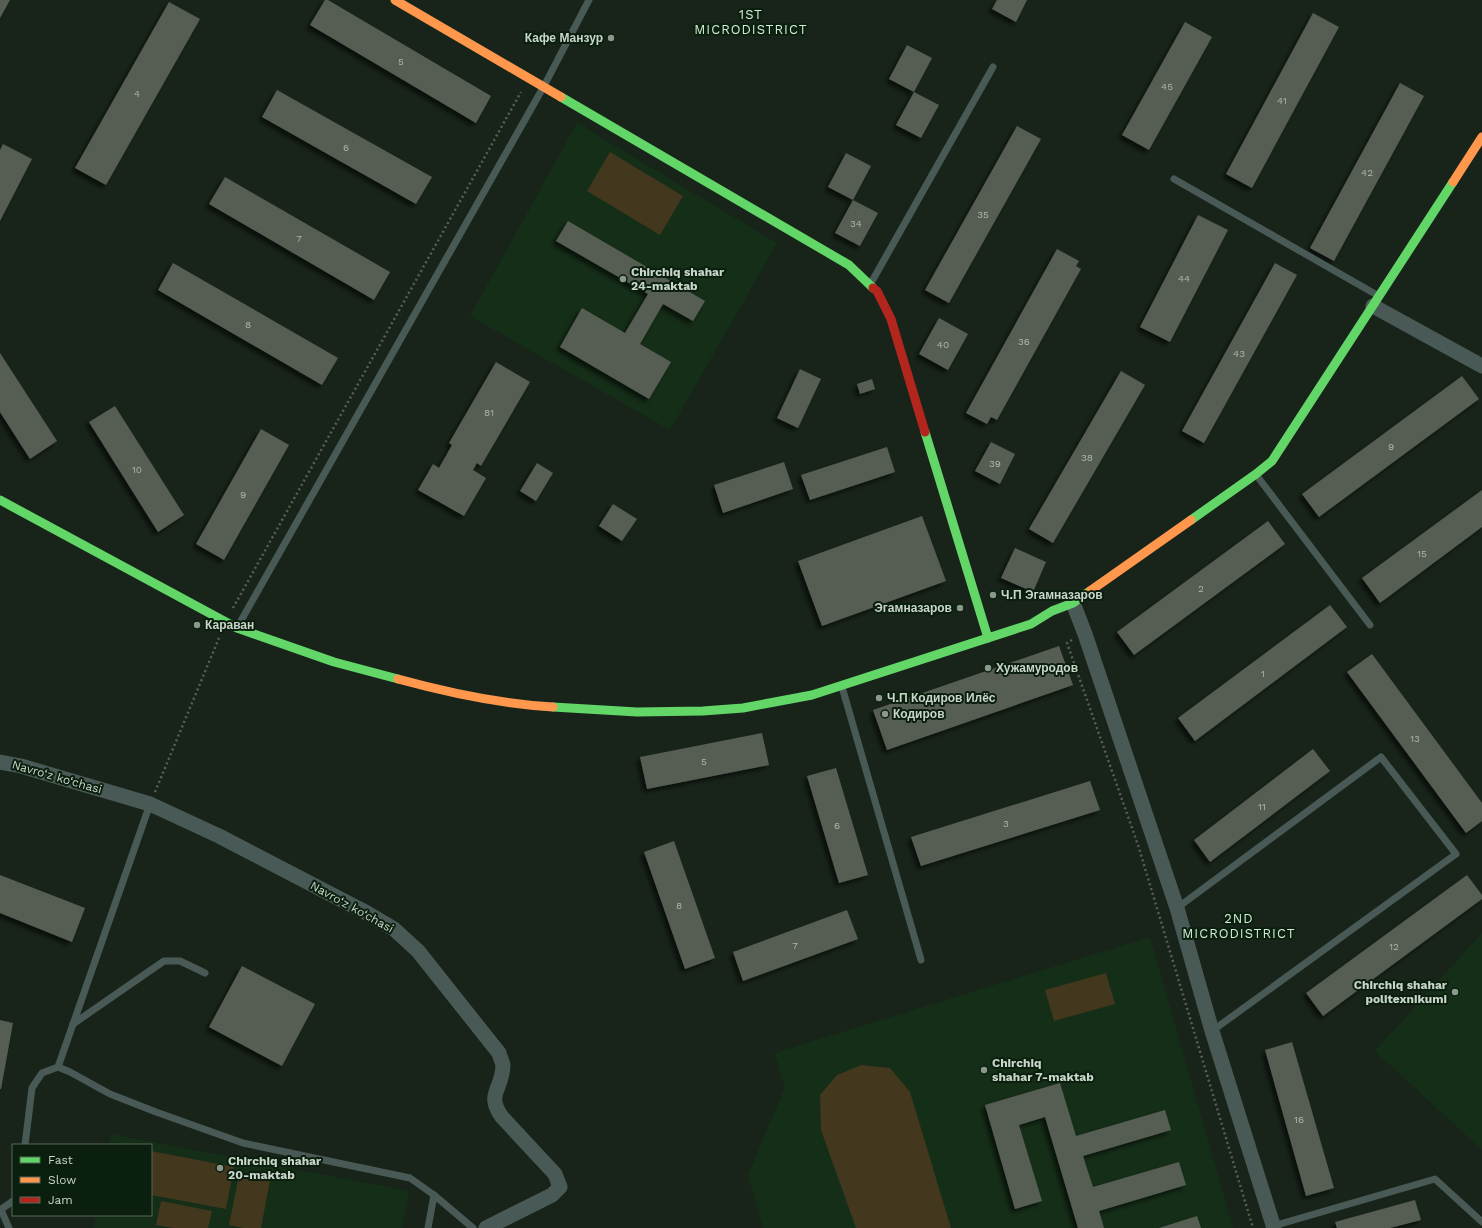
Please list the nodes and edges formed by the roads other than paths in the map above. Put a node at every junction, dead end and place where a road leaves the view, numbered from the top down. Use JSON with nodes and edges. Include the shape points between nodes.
{"nodes":[{"id":1,"x":395,"y":0,"type":"edge"},
{"id":2,"x":590,"y":0,"type":"edge"},
{"id":3,"x":993,"y":67,"type":"dead end"},
{"id":4,"x":544,"y":86,"type":"junction"},
{"id":5,"x":1482,"y":137,"type":"edge"},
{"id":6,"x":1174,"y":179,"type":"dead end"},
{"id":7,"x":870,"y":285,"type":"junction"},
{"id":8,"x":1376,"y":301,"type":"junction"},
{"id":9,"x":1482,"y":366,"type":"edge"},
{"id":10,"x":1256,"y":474,"type":"junction"},
{"id":11,"x":0,"y":500,"type":"edge"},
{"id":12,"x":1073,"y":604,"type":"junction"},
{"id":13,"x":1370,"y":625,"type":"dead end"},
{"id":14,"x":237,"y":628,"type":"junction"},
{"id":15,"x":988,"y":638,"type":"junction"},
{"id":16,"x":842,"y":686,"type":"junction"},
{"id":17,"x":0,"y":762,"type":"edge"},
{"id":18,"x":150,"y":804,"type":"junction"},
{"id":19,"x":1177,"y":908,"type":"junction"},
{"id":20,"x":921,"y":960,"type":"dead end"},
{"id":21,"x":205,"y":973,"type":"dead end"},
{"id":22,"x":72,"y":1024,"type":"junction"},
{"id":23,"x":1212,"y":1031,"type":"junction"},
{"id":24,"x":58,"y":1067,"type":"junction"},
{"id":25,"x":25,"y":1144,"type":"edge"},
{"id":26,"x":434,"y":1195,"type":"junction"},
{"id":27,"x":12,"y":1202,"type":"edge"},
{"id":28,"x":1,"y":1210,"type":"edge"},
{"id":29,"x":1482,"y":1222,"type":"edge"},
{"id":30,"x":1273,"y":1227,"type":"edge"},
{"id":31,"x":9,"y":1228,"type":"edge"},
{"id":32,"x":428,"y":1228,"type":"edge"},
{"id":33,"x":473,"y":1228,"type":"edge"},
{"id":34,"x":486,"y":1228,"type":"edge"}],
"edges":[{"from":1,"to":4,"type":"street"},
{"from":2,"to":4,"type":"lane"},
{"from":3,"to":7,"type":"lane"},
{"from":4,"to":7,"type":"street","via":[[849,266]]},
{"from":4,"to":14,"type":"lane"},
{"from":5,"to":8,"type":"street"},
{"from":6,"to":8,"type":"lane"},
{"from":7,"to":15,"type":"street","via":[[877,291],[892,319]]},
{"from":8,"to":9,"type":"street"},
{"from":8,"to":10,"type":"street","via":[[1272,461]]},
{"from":10,"to":12,"type":"street"},
{"from":10,"to":13,"type":"lane"},
{"from":11,"to":14,"type":"street"},
{"from":12,"to":15,"type":"street","via":[[1052,611],[1031,624]]},
{"from":12,"to":19,"type":"street"},
{"from":14,"to":16,"type":"street","via":[[334,662],[478,698],[532,706],[637,712],[703,711],[776,703]]},
{"from":15,"to":16,"type":"street"},
{"from":16,"to":20,"type":"lane"},
{"from":17,"to":18,"type":"street","name":"Navro‘z ko‘chasi","via":[[22,766]]},
{"from":18,"to":22,"type":"lane"},
{"from":18,"to":34,"type":"street","name":"Navro‘z ko‘chasi","via":[[219,836],[394,929],[418,951],[490,1041],[503,1064],[494,1098],[496,1108],[555,1174],[560,1187],[552,1195]]},
{"from":19,"to":23,"type":"street"},
{"from":19,"to":23,"type":"lane","via":[[1381,757],[1456,854]]},
{"from":21,"to":22,"type":"lane","via":[[180,961],[164,961]]},
{"from":22,"to":24,"type":"lane"},
{"from":23,"to":30,"type":"street"},
{"from":24,"to":25,"type":"lane","via":[[42,1073],[32,1088]]},
{"from":24,"to":26,"type":"lane","via":[[110,1094],[243,1143],[410,1178]]},
{"from":26,"to":32,"type":"lane"},
{"from":26,"to":33,"type":"lane"},
{"from":27,"to":28,"type":"lane"},
{"from":28,"to":31,"type":"lane"},
{"from":29,"to":30,"type":"lane","via":[[1435,1179]]}]}
